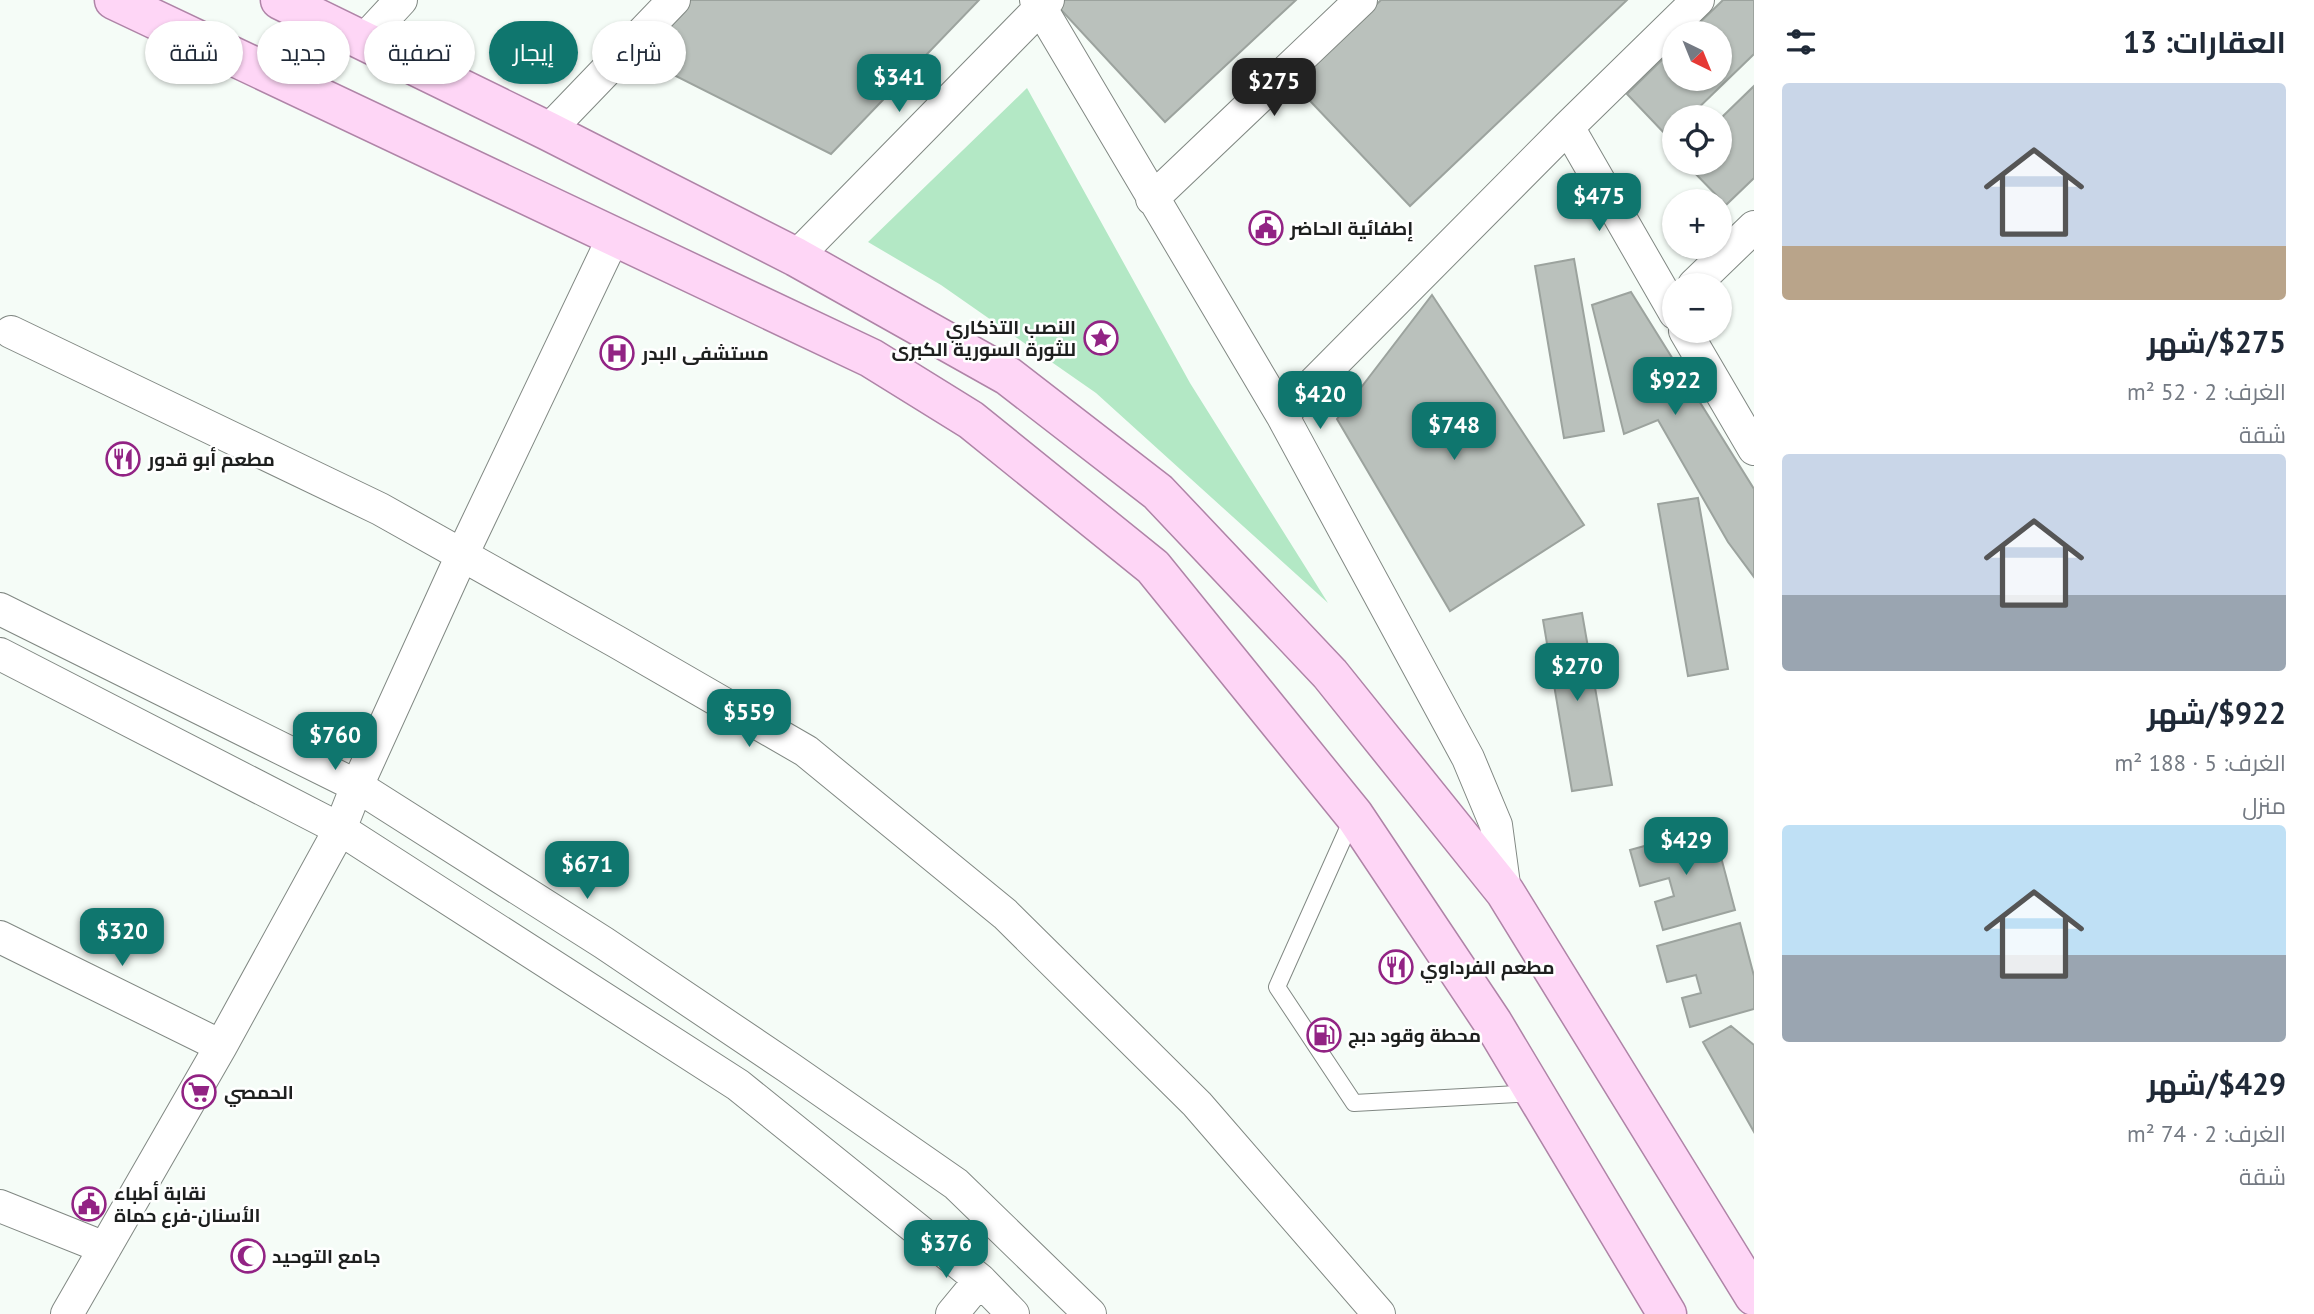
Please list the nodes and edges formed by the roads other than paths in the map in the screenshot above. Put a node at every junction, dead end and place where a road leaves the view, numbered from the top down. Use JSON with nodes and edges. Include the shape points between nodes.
{"nodes":[{"id":1,"x":114,"y":0,"type":"edge"},
{"id":2,"x":280,"y":0,"type":"edge"},
{"id":3,"x":401,"y":0,"type":"edge"},
{"id":4,"x":674,"y":0,"type":"edge"},
{"id":5,"x":1361,"y":0,"type":"edge"},
{"id":6,"x":1699,"y":0,"type":"edge"},
{"id":7,"x":1041,"y":2,"type":"edge"},
{"id":8,"x":363,"y":41,"type":"junction"},
{"id":9,"x":1568,"y":127,"type":"junction"},
{"id":10,"x":548,"y":131,"type":"junction"},
{"id":11,"x":1152,"y":199,"type":"junction"},
{"id":12,"x":1754,"y":227,"type":"edge"},
{"id":13,"x":614,"y":236,"type":"junction"},
{"id":14,"x":796,"y":257,"type":"junction"},
{"id":15,"x":1706,"y":273,"type":"edge"},
{"id":16,"x":1662,"y":290,"type":"edge"},
{"id":17,"x":11,"y":332,"type":"dead end"},
{"id":18,"x":1693,"y":343,"type":"edge"},
{"id":19,"x":1282,"y":415,"type":"junction"},
{"id":20,"x":1754,"y":449,"type":"edge"},
{"id":21,"x":462,"y":555,"type":"junction"},
{"id":22,"x":0,"y":609,"type":"edge"},
{"id":23,"x":0,"y":654,"type":"edge"},
{"id":24,"x":357,"y":786,"type":"junction"},
{"id":25,"x":1354,"y":815,"type":"junction"},
{"id":26,"x":340,"y":829,"type":"junction"},
{"id":27,"x":1505,"y":892,"type":"junction"},
{"id":28,"x":0,"y":937,"type":"edge"},
{"id":29,"x":221,"y":1046,"type":"junction"},
{"id":30,"x":1535,"y":1093,"type":"junction"},
{"id":31,"x":0,"y":1206,"type":"edge"},
{"id":32,"x":105,"y":1248,"type":"junction"},
{"id":33,"x":980,"y":1280,"type":"junction"},
{"id":34,"x":1754,"y":1296,"type":"edge"},
{"id":35,"x":67,"y":1314,"type":"edge"},
{"id":36,"x":952,"y":1314,"type":"edge"},
{"id":37,"x":1013,"y":1314,"type":"edge"},
{"id":38,"x":1090,"y":1314,"type":"edge"},
{"id":39,"x":1379,"y":1314,"type":"edge"},
{"id":40,"x":1667,"y":1314,"type":"edge"}],
"edges":[{"from":1,"to":13,"type":"main road"},
{"from":2,"to":8,"type":"main road"},
{"from":3,"to":8,"type":"street"},
{"from":4,"to":10,"type":"street"},
{"from":5,"to":11,"type":"street"},
{"from":6,"to":9,"type":"street"},
{"from":7,"to":11,"type":"street"},
{"from":7,"to":14,"type":"street"},
{"from":8,"to":10,"type":"main road"},
{"from":9,"to":16,"type":"street"},
{"from":9,"to":19,"type":"street"},
{"from":10,"to":14,"type":"main road"},
{"from":11,"to":19,"type":"street"},
{"from":12,"to":15,"type":"street"},
{"from":13,"to":21,"type":"street"},
{"from":13,"to":25,"type":"main road","via":[[871,358],[971,420],[1153,567]]},
{"from":14,"to":27,"type":"main road","via":[[1008,376],[1158,492],[1330,674]]},
{"from":17,"to":21,"type":"street","via":[[380,509]]},
{"from":18,"to":20,"type":"street"},
{"from":19,"to":27,"type":"street","via":[[1468,758],[1496,825]]},
{"from":21,"to":24,"type":"street"},
{"from":21,"to":39,"type":"street","via":[[806,751],[1005,914],[1198,1104]]},
{"from":22,"to":24,"type":"street"},
{"from":23,"to":26,"type":"street"},
{"from":24,"to":26,"type":"street"},
{"from":24,"to":38,"type":"street","via":[[604,943],[956,1184]]},
{"from":25,"to":30,"type":"main road"},
{"from":25,"to":30,"type":"lane","via":[[1277,987],[1354,1104]]},
{"from":26,"to":29,"type":"street"},
{"from":26,"to":33,"type":"street","via":[[738,1085]]},
{"from":27,"to":34,"type":"main road"},
{"from":28,"to":29,"type":"street"},
{"from":29,"to":32,"type":"street"},
{"from":30,"to":40,"type":"main road"},
{"from":31,"to":32,"type":"street"},
{"from":32,"to":35,"type":"street"},
{"from":33,"to":36,"type":"street"},
{"from":33,"to":37,"type":"street"}]}
